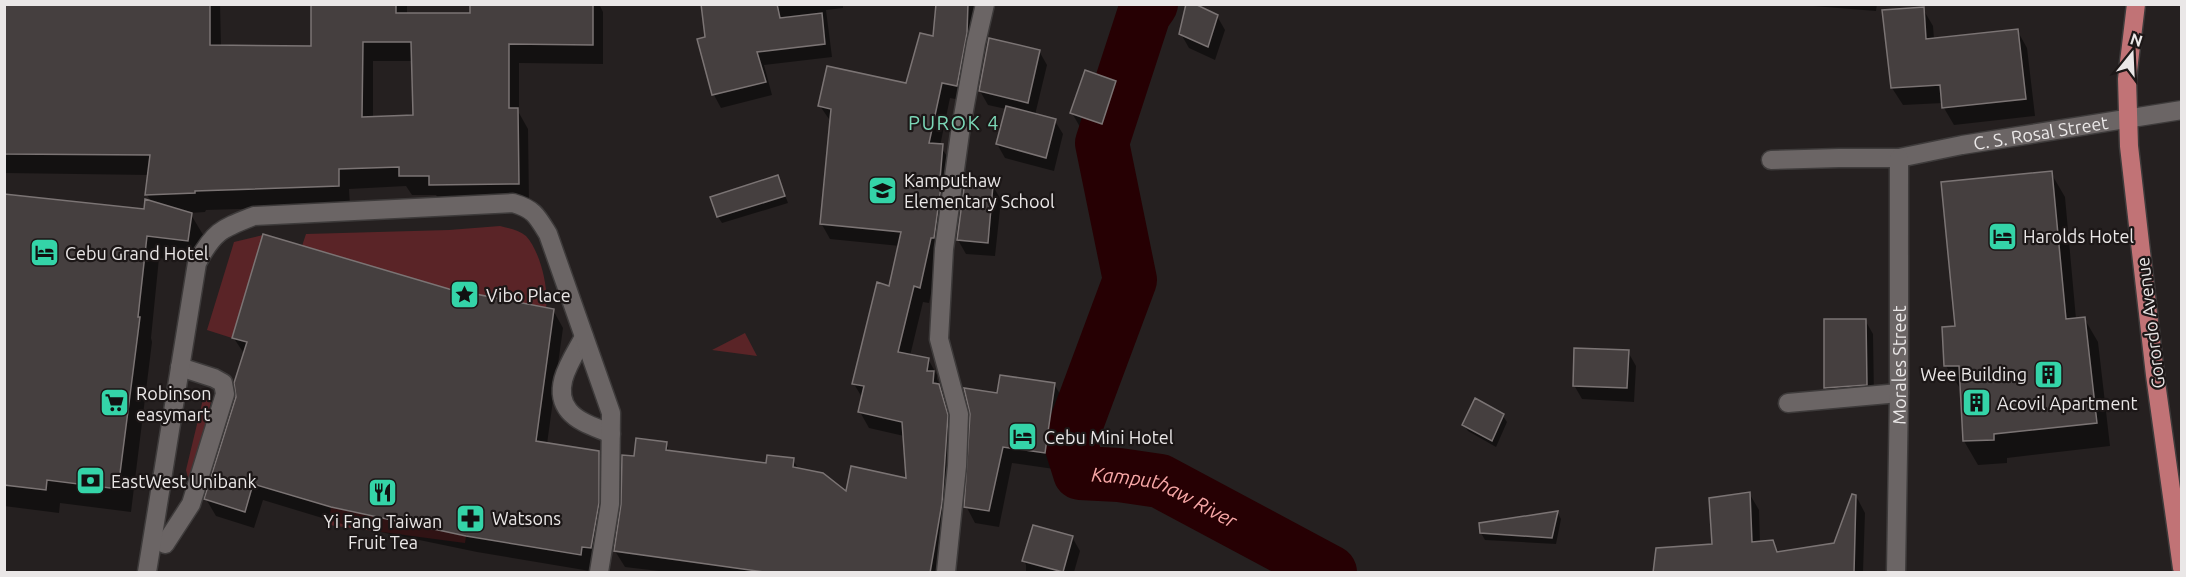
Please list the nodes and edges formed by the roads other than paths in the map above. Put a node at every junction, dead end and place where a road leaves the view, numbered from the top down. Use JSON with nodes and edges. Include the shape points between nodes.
{"nodes":[{"id":1,"x":986,"y":4,"type":"edge"},
{"id":2,"x":2136,"y":4,"type":"edge"},
{"id":3,"x":2181,"y":110,"type":"edge"},
{"id":4,"x":2128,"y":118,"type":"junction"},
{"id":5,"x":1899,"y":159,"type":"junction"},
{"id":6,"x":1771,"y":160,"type":"dead end"},
{"id":7,"x":584,"y":337,"type":"junction"},
{"id":8,"x":180,"y":367,"type":"junction"},
{"id":9,"x":1899,"y":393,"type":"junction"},
{"id":10,"x":1788,"y":403,"type":"dead end"},
{"id":11,"x":611,"y":434,"type":"junction"},
{"id":12,"x":165,"y":544,"type":"dead end"},
{"id":13,"x":2181,"y":568,"type":"edge"},
{"id":14,"x":147,"y":573,"type":"edge"},
{"id":15,"x":599,"y":573,"type":"edge"},
{"id":16,"x":946,"y":573,"type":"edge"},
{"id":17,"x":1896,"y":573,"type":"edge"}],
"edges":[{"from":1,"to":16,"type":"street","via":[[960,133],[944,249],[939,339],[959,414]]},
{"from":2,"to":4,"type":"main road","name":"Gorordo Avenue","via":[[2127,79]]},
{"from":3,"to":4,"type":"street","name":"C. S. Rosal Street"},
{"from":4,"to":5,"type":"street","name":"C. S. Rosal Street"},
{"from":4,"to":13,"type":"main road","name":"Gorordo Avenue"},
{"from":5,"to":6,"type":"street","name":"C. S. Rosal Street"},
{"from":5,"to":9,"type":"street","name":"Morales Street"},
{"from":7,"to":8,"type":"street","via":[[548,234],[535,213],[526,207],[513,203],[254,216],[226,227],[209,241],[197,263]]},
{"from":7,"to":11,"type":"street","via":[[611,413]]},
{"from":7,"to":11,"type":"street","via":[[563,377],[562,397],[569,411],[583,422]]},
{"from":8,"to":12,"type":"street","via":[[223,383],[225,394],[191,504]]},
{"from":8,"to":14,"type":"street"},
{"from":9,"to":10,"type":"street"},
{"from":9,"to":17,"type":"street","name":"Morales Street"},
{"from":11,"to":15,"type":"street","via":[[610,504]]}]}
